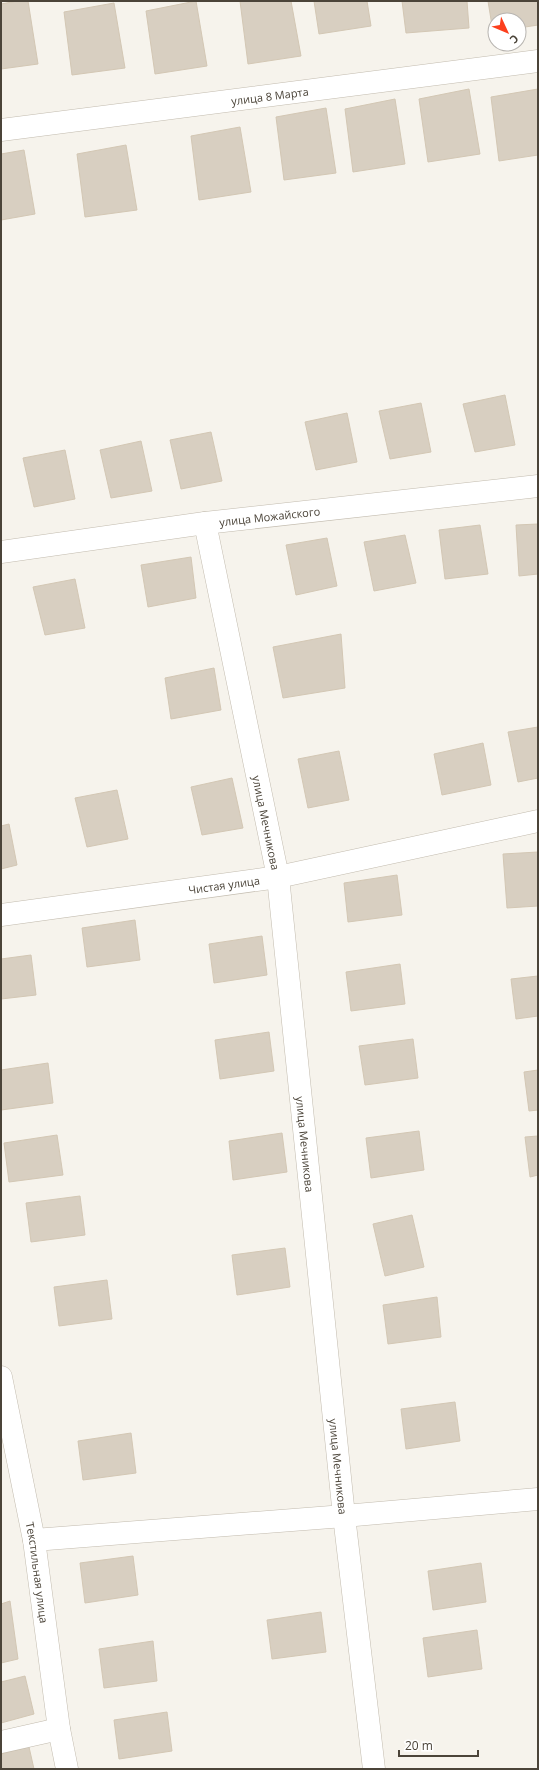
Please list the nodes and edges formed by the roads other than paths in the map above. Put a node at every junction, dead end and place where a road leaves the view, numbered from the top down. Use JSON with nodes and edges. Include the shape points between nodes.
{"nodes":[{"id":1,"x":538,"y":61,"type":"edge"},
{"id":2,"x":1,"y":130,"type":"edge"},
{"id":3,"x":538,"y":486,"type":"edge"},
{"id":4,"x":205,"y":523,"type":"junction"},
{"id":5,"x":1,"y":552,"type":"edge"},
{"id":6,"x":538,"y":821,"type":"edge"},
{"id":7,"x":278,"y":877,"type":"junction"},
{"id":8,"x":1,"y":915,"type":"edge"},
{"id":9,"x":1,"y":1377,"type":"edge"},
{"id":10,"x":538,"y":1498,"type":"edge"},
{"id":11,"x":344,"y":1516,"type":"junction"},
{"id":12,"x":34,"y":1540,"type":"junction"},
{"id":13,"x":59,"y":1729,"type":"junction"},
{"id":14,"x":1,"y":1742,"type":"edge"},
{"id":15,"x":67,"y":1769,"type":"edge"},
{"id":16,"x":374,"y":1769,"type":"edge"}],
"edges":[{"from":1,"to":2,"type":"street","name":"улица 8 Марта"},
{"from":3,"to":4,"type":"street","name":"улица Можайского"},
{"from":4,"to":5,"type":"street","name":"улица Можайского"},
{"from":4,"to":7,"type":"street","name":"улица Мечникова"},
{"from":6,"to":7,"type":"street","name":"Чистая улица"},
{"from":7,"to":8,"type":"street","name":"Чистая улица"},
{"from":7,"to":11,"type":"street","name":"улица Мечникова"},
{"from":9,"to":12,"type":"street","name":"Текстильная улица"},
{"from":10,"to":11,"type":"street"},
{"from":11,"to":12,"type":"street"},
{"from":11,"to":16,"type":"street","name":"улица Мечникова"},
{"from":12,"to":13,"type":"street","name":"Текстильная улица"},
{"from":13,"to":14,"type":"street"},
{"from":13,"to":15,"type":"street","name":"Текстильная улица"}]}
